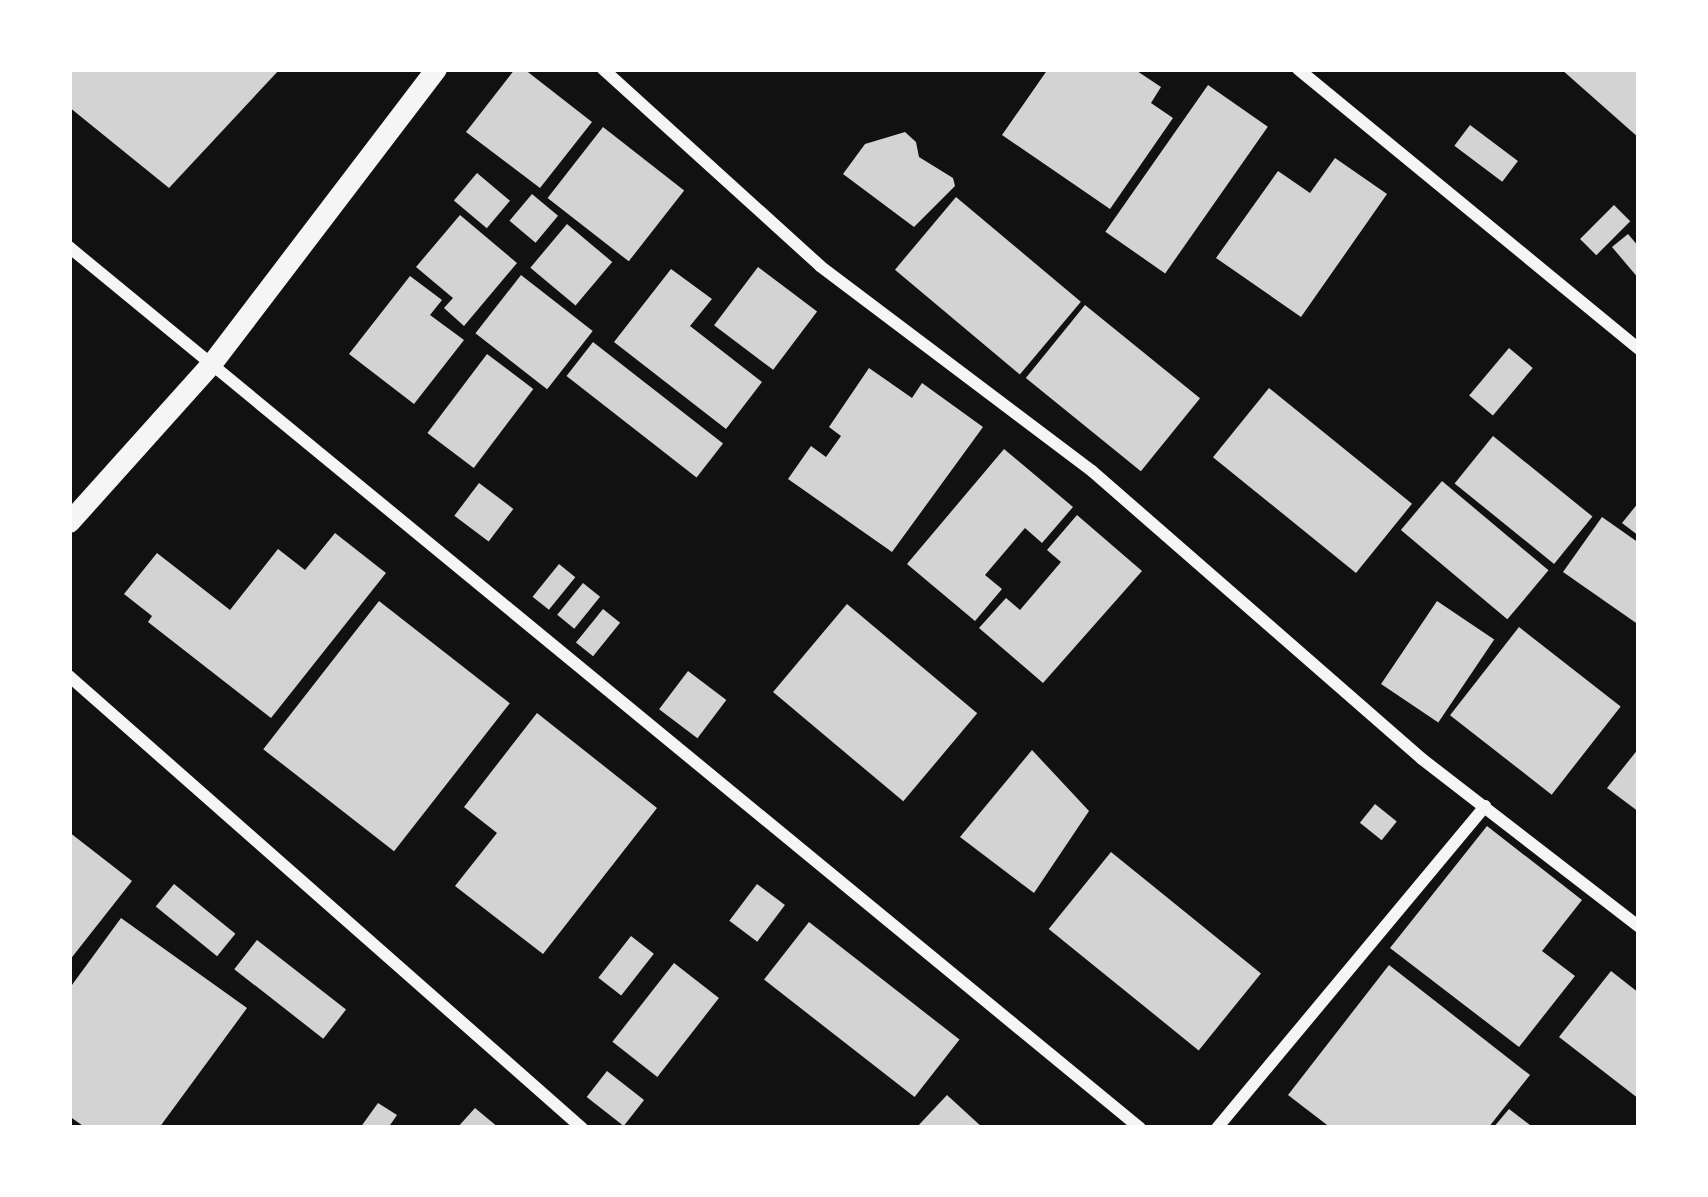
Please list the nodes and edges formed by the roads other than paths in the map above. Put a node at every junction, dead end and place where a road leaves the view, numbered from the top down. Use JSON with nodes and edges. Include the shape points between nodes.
{"nodes":[{"id":1,"x":436,"y":69,"type":"edge"},
{"id":2,"x":603,"y":69,"type":"edge"},
{"id":3,"x":1298,"y":69,"type":"edge"},
{"id":4,"x":69,"y":248,"type":"edge"},
{"id":5,"x":1639,"y":349,"type":"edge"},
{"id":6,"x":211,"y":364,"type":"junction"},
{"id":7,"x":69,"y":522,"type":"edge"},
{"id":8,"x":69,"y":676,"type":"edge"},
{"id":9,"x":1485,"y":806,"type":"junction"},
{"id":10,"x":1639,"y":927,"type":"edge"},
{"id":11,"x":582,"y":1128,"type":"edge"},
{"id":12,"x":1140,"y":1128,"type":"edge"},
{"id":13,"x":1217,"y":1128,"type":"edge"}],
"edges":[{"from":1,"to":6,"type":"street"},
{"from":2,"to":9,"type":"street","via":[[820,266],[1092,471]]},
{"from":3,"to":5,"type":"street"},
{"from":4,"to":6,"type":"street"},
{"from":6,"to":7,"type":"street"},
{"from":6,"to":12,"type":"street"},
{"from":8,"to":11,"type":"street"},
{"from":9,"to":10,"type":"street"},
{"from":9,"to":13,"type":"street"}]}
